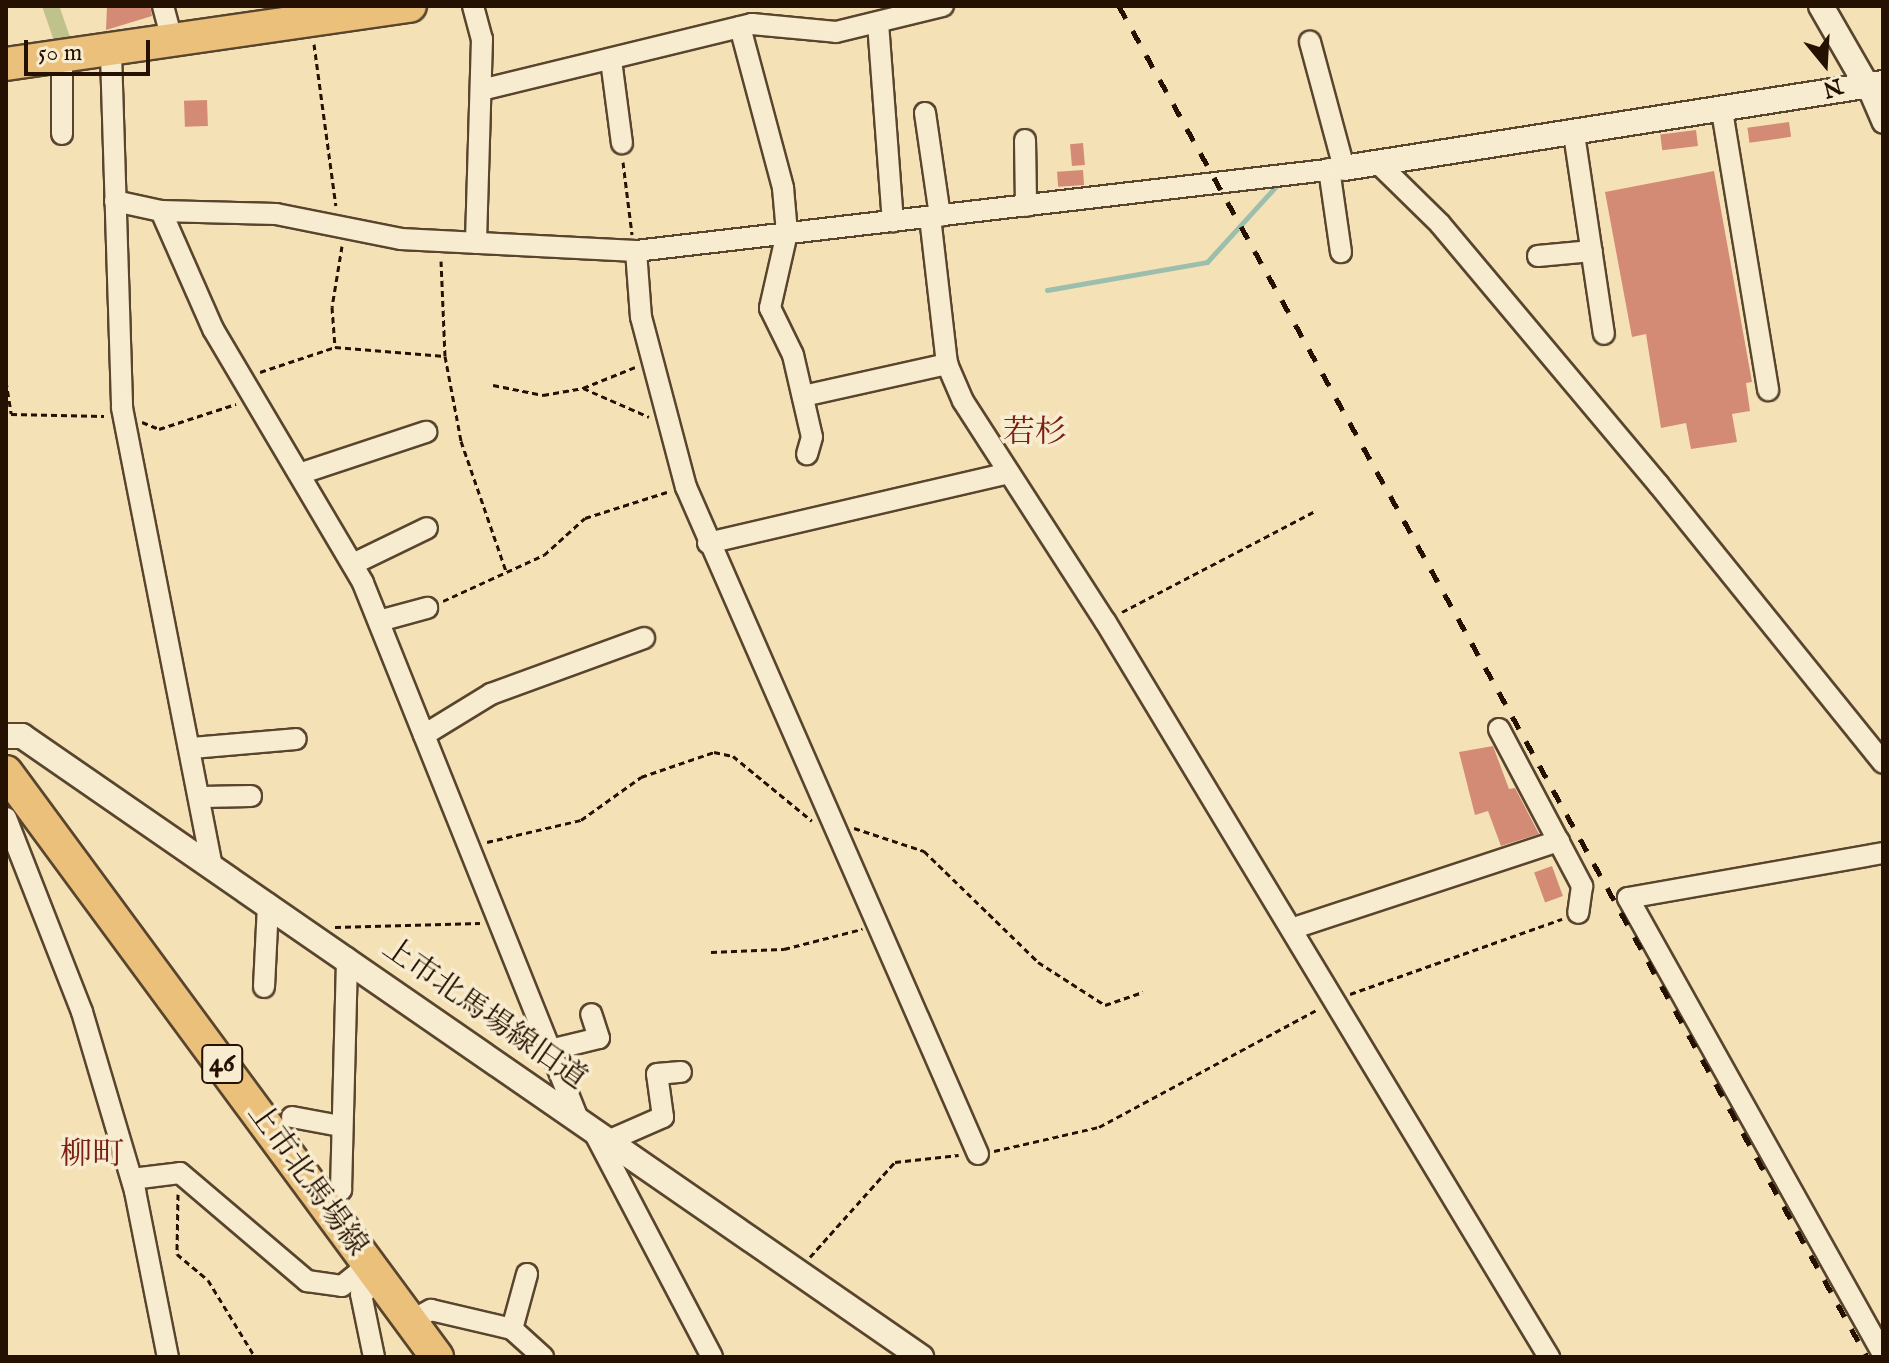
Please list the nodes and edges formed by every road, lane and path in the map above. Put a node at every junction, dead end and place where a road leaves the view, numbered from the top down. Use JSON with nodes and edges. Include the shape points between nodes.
{"nodes":[{"id":1,"x":163,"y":6,"type":"edge"},
{"id":2,"x":410,"y":6,"type":"edge"},
{"id":3,"x":473,"y":6,"type":"edge"},
{"id":4,"x":943,"y":6,"type":"edge"},
{"id":5,"x":1821,"y":6,"type":"edge"},
{"id":6,"x":878,"y":23,"type":"junction"},
{"id":7,"x":311,"y":24,"type":"junction"},
{"id":8,"x":740,"y":27,"type":"junction"},
{"id":9,"x":1310,"y":42,"type":"dead end"},
{"id":10,"x":173,"y":43,"type":"junction"},
{"id":11,"x":111,"y":54,"type":"junction"},
{"id":12,"x":62,"y":58,"type":"junction"},
{"id":13,"x":611,"y":60,"type":"junction"},
{"id":14,"x":6,"y":64,"type":"edge"},
{"id":15,"x":1875,"y":85,"type":"edge"},
{"id":16,"x":481,"y":90,"type":"junction"},
{"id":17,"x":1722,"y":111,"type":"junction"},
{"id":18,"x":925,"y":113,"type":"dead end"},
{"id":19,"x":1883,"y":123,"type":"edge"},
{"id":20,"x":62,"y":134,"type":"dead end"},
{"id":21,"x":1574,"y":134,"type":"junction"},
{"id":22,"x":1025,"y":140,"type":"dead end"},
{"id":23,"x":622,"y":143,"type":"joint"},
{"id":24,"x":1378,"y":163,"type":"junction"},
{"id":25,"x":1337,"y":168,"type":"junction"},
{"id":26,"x":115,"y":201,"type":"junction"},
{"id":27,"x":1026,"y":206,"type":"junction"},
{"id":28,"x":161,"y":211,"type":"junction"},
{"id":29,"x":935,"y":216,"type":"junction"},
{"id":30,"x":893,"y":221,"type":"junction"},
{"id":31,"x":342,"y":227,"type":"junction"},
{"id":32,"x":787,"y":233,"type":"junction"},
{"id":33,"x":443,"y":241,"type":"junction"},
{"id":34,"x":476,"y":243,"type":"junction"},
{"id":35,"x":636,"y":251,"type":"junction"},
{"id":36,"x":1592,"y":251,"type":"junction"},
{"id":37,"x":1341,"y":252,"type":"dead end"},
{"id":38,"x":1538,"y":256,"type":"dead end"},
{"id":39,"x":1604,"y":334,"type":"dead end"},
{"id":40,"x":335,"y":347,"type":"junction"},
{"id":41,"x":445,"y":356,"type":"junction"},
{"id":42,"x":652,"y":359,"type":"junction"},
{"id":43,"x":947,"y":364,"type":"junction"},
{"id":44,"x":6,"y":381,"type":"edge"},
{"id":45,"x":493,"y":385,"type":"dead end"},
{"id":46,"x":248,"y":386,"type":"junction"},
{"id":47,"x":583,"y":388,"type":"junction"},
{"id":48,"x":1768,"y":390,"type":"dead end"},
{"id":49,"x":803,"y":396,"type":"junction"},
{"id":50,"x":123,"y":414,"type":"junction"},
{"id":51,"x":670,"y":428,"type":"junction"},
{"id":52,"x":426,"y":432,"type":"dead end"},
{"id":53,"x":807,"y":454,"type":"dead end"},
{"id":54,"x":302,"y":473,"type":"junction"},
{"id":55,"x":1009,"y":473,"type":"junction"},
{"id":56,"x":686,"y":487,"type":"junction"},
{"id":57,"x":1313,"y":512,"type":"dead end"},
{"id":58,"x":427,"y":528,"type":"dead end"},
{"id":59,"x":708,"y":543,"type":"junction"},
{"id":60,"x":353,"y":564,"type":"junction"},
{"id":61,"x":506,"y":572,"type":"junction"},
{"id":62,"x":427,"y":608,"type":"joint"},
{"id":63,"x":379,"y":621,"type":"junction"},
{"id":64,"x":1105,"y":621,"type":"junction"},
{"id":65,"x":644,"y":638,"type":"dead end"},
{"id":66,"x":1499,"y":729,"type":"dead end"},
{"id":67,"x":424,"y":735,"type":"junction"},
{"id":68,"x":6,"y":736,"type":"edge"},
{"id":69,"x":296,"y":739,"type":"dead end"},
{"id":70,"x":192,"y":748,"type":"junction"},
{"id":71,"x":1883,"y":763,"type":"edge"},
{"id":72,"x":251,"y":796,"type":"dead end"},
{"id":73,"x":202,"y":797,"type":"junction"},
{"id":74,"x":9,"y":810,"type":"edge"},
{"id":75,"x":833,"y":824,"type":"junction"},
{"id":76,"x":1559,"y":841,"type":"junction"},
{"id":77,"x":471,"y":846,"type":"junction"},
{"id":78,"x":1883,"y":853,"type":"edge"},
{"id":79,"x":212,"y":865,"type":"junction"},
{"id":80,"x":268,"y":904,"type":"junction"},
{"id":81,"x":1578,"y":913,"type":"joint"},
{"id":82,"x":505,"y":923,"type":"junction"},
{"id":83,"x":877,"y":925,"type":"junction"},
{"id":84,"x":304,"y":928,"type":"junction"},
{"id":85,"x":1294,"y":928,"type":"junction"},
{"id":86,"x":711,"y":952,"type":"dead end"},
{"id":87,"x":347,"y":958,"type":"junction"},
{"id":88,"x":264,"y":987,"type":"dead end"},
{"id":89,"x":1143,"y":992,"type":"dead end"},
{"id":90,"x":1337,"y":999,"type":"junction"},
{"id":91,"x":591,"y":1014,"type":"dead end"},
{"id":92,"x":554,"y":1049,"type":"junction"},
{"id":93,"x":681,"y":1072,"type":"dead end"},
{"id":94,"x":292,"y":1117,"type":"dead end"},
{"id":95,"x":340,"y":1126,"type":"junction"},
{"id":96,"x":593,"y":1131,"type":"junction"},
{"id":97,"x":978,"y":1154,"type":"junction"},
{"id":98,"x":185,"y":1178,"type":"junction"},
{"id":99,"x":132,"y":1179,"type":"junction"},
{"id":100,"x":323,"y":1202,"type":"junction"},
{"id":101,"x":795,"y":1270,"type":"junction"},
{"id":102,"x":375,"y":1272,"type":"junction"},
{"id":103,"x":527,"y":1274,"type":"dead end"},
{"id":104,"x":411,"y":1321,"type":"junction"},
{"id":105,"x":512,"y":1329,"type":"junction"},
{"id":106,"x":1883,"y":1354,"type":"edge"},
{"id":107,"x":168,"y":1357,"type":"edge"},
{"id":108,"x":255,"y":1357,"type":"edge"},
{"id":109,"x":374,"y":1357,"type":"edge"},
{"id":110,"x":437,"y":1357,"type":"edge"},
{"id":111,"x":543,"y":1357,"type":"edge"},
{"id":112,"x":712,"y":1357,"type":"edge"},
{"id":113,"x":921,"y":1357,"type":"edge"},
{"id":114,"x":1549,"y":1357,"type":"edge"}],
"edges":[{"from":1,"to":10,"type":"street"},
{"from":2,"to":7,"type":"main road"},
{"from":3,"to":16,"type":"street"},
{"from":4,"to":6,"type":"street"},
{"from":5,"to":15,"type":"street"},
{"from":6,"to":8,"type":"street","via":[[836,32],[785,22]]},
{"from":6,"to":30,"type":"street"},
{"from":7,"to":10,"type":"main road"},
{"from":7,"to":31,"type":"path"},
{"from":8,"to":13,"type":"street"},
{"from":8,"to":32,"type":"street","via":[[780,174]]},
{"from":9,"to":25,"type":"street"},
{"from":10,"to":11,"type":"main road"},
{"from":11,"to":12,"type":"main road"},
{"from":11,"to":26,"type":"street"},
{"from":12,"to":14,"type":"main road"},
{"from":12,"to":20,"type":"street"},
{"from":13,"to":16,"type":"street"},
{"from":13,"to":23,"type":"street"},
{"from":15,"to":17,"type":"street"},
{"from":15,"to":19,"type":"street"},
{"from":16,"to":34,"type":"street"},
{"from":17,"to":21,"type":"street"},
{"from":17,"to":48,"type":"street"},
{"from":18,"to":29,"type":"street"},
{"from":21,"to":24,"type":"street"},
{"from":21,"to":36,"type":"street"},
{"from":22,"to":27,"type":"street"},
{"from":23,"to":35,"type":"path"},
{"from":24,"to":25,"type":"street"},
{"from":24,"to":71,"type":"street","via":[[1440,224]]},
{"from":25,"to":27,"type":"street"},
{"from":25,"to":37,"type":"street"},
{"from":26,"to":28,"type":"street"},
{"from":26,"to":50,"type":"street"},
{"from":27,"to":29,"type":"street"},
{"from":28,"to":31,"type":"street","via":[[276,214]]},
{"from":28,"to":46,"type":"street","via":[[213,329]]},
{"from":29,"to":30,"type":"street"},
{"from":29,"to":43,"type":"street"},
{"from":30,"to":32,"type":"street"},
{"from":31,"to":33,"type":"street"},
{"from":31,"to":40,"type":"path","via":[[332,307]]},
{"from":32,"to":35,"type":"street"},
{"from":32,"to":49,"type":"street","via":[[770,308]]},
{"from":33,"to":34,"type":"street"},
{"from":33,"to":41,"type":"path"},
{"from":34,"to":35,"type":"street"},
{"from":35,"to":42,"type":"street"},
{"from":36,"to":38,"type":"street"},
{"from":36,"to":39,"type":"street"},
{"from":40,"to":41,"type":"path"},
{"from":40,"to":46,"type":"path","via":[[263,368]]},
{"from":41,"to":61,"type":"path","via":[[461,441]]},
{"from":42,"to":47,"type":"path"},
{"from":42,"to":51,"type":"street"},
{"from":43,"to":49,"type":"street"},
{"from":43,"to":55,"type":"street"},
{"from":44,"to":50,"type":"path","via":[[11,414],[38,420]]},
{"from":45,"to":47,"type":"path","via":[[543,395]]},
{"from":46,"to":50,"type":"path","via":[[233,407],[159,429]]},
{"from":46,"to":54,"type":"street"},
{"from":47,"to":51,"type":"path"},
{"from":49,"to":53,"type":"street","via":[[812,437]]},
{"from":50,"to":70,"type":"street"},
{"from":51,"to":56,"type":"street"},
{"from":52,"to":54,"type":"street"},
{"from":54,"to":60,"type":"street"},
{"from":55,"to":59,"type":"street"},
{"from":55,"to":64,"type":"street"},
{"from":56,"to":59,"type":"street"},
{"from":56,"to":61,"type":"path","via":[[585,518],[544,555]]},
{"from":57,"to":64,"type":"path"},
{"from":58,"to":60,"type":"street"},
{"from":59,"to":75,"type":"street"},
{"from":60,"to":63,"type":"street"},
{"from":61,"to":62,"type":"path"},
{"from":62,"to":63,"type":"street"},
{"from":63,"to":67,"type":"street"},
{"from":64,"to":85,"type":"street"},
{"from":65,"to":67,"type":"street","via":[[491,694]]},
{"from":66,"to":76,"type":"street"},
{"from":67,"to":77,"type":"street"},
{"from":68,"to":79,"type":"street","name":"上市北馬場線旧道","via":[[22,736]]},
{"from":69,"to":70,"type":"street"},
{"from":70,"to":73,"type":"street"},
{"from":72,"to":73,"type":"street"},
{"from":73,"to":79,"type":"street"},
{"from":74,"to":99,"type":"street","via":[[82,1012]]},
{"from":74,"to":100,"type":"main road","name":"上市北馬場線","number":"46"},
{"from":75,"to":77,"type":"path","via":[[814,822],[733,756],[714,752],[641,777],[581,820]]},
{"from":75,"to":83,"type":"street"},
{"from":75,"to":89,"type":"path","via":[[924,851],[1038,962],[1105,1005]]},
{"from":76,"to":81,"type":"street","via":[[1582,886]]},
{"from":76,"to":85,"type":"street"},
{"from":77,"to":82,"type":"street"},
{"from":78,"to":106,"type":"street","via":[[1628,898]]},
{"from":79,"to":80,"type":"street","name":"上市北馬場線旧道"},
{"from":80,"to":84,"type":"street","name":"上市北馬場線旧道"},
{"from":80,"to":88,"type":"street"},
{"from":81,"to":90,"type":"path"},
{"from":82,"to":84,"type":"path"},
{"from":82,"to":92,"type":"street"},
{"from":83,"to":86,"type":"path","via":[[784,949]]},
{"from":83,"to":97,"type":"street"},
{"from":84,"to":87,"type":"street","name":"上市北馬場線旧道"},
{"from":85,"to":90,"type":"street"},
{"from":87,"to":95,"type":"street"},
{"from":87,"to":96,"type":"street","name":"上市北馬場線旧道"},
{"from":90,"to":97,"type":"path","via":[[1099,1127]]},
{"from":90,"to":114,"type":"street"},
{"from":91,"to":92,"type":"street","via":[[599,1038]]},
{"from":92,"to":96,"type":"street"},
{"from":93,"to":96,"type":"street","via":[[657,1074],[663,1117]]},
{"from":94,"to":95,"type":"street"},
{"from":95,"to":100,"type":"street","via":[[341,1190]]},
{"from":96,"to":101,"type":"street","name":"上市北馬場線旧道"},
{"from":96,"to":112,"type":"street"},
{"from":97,"to":101,"type":"path","via":[[895,1162]]},
{"from":98,"to":99,"type":"street"},
{"from":98,"to":102,"type":"street","via":[[307,1281],[342,1286]]},
{"from":98,"to":108,"type":"path","via":[[173,1206],[177,1254],[208,1280]]},
{"from":99,"to":107,"type":"street"},
{"from":100,"to":102,"type":"main road","name":"上市北馬場線","number":"46"},
{"from":101,"to":113,"type":"street","name":"上市北馬場線旧道"},
{"from":102,"to":104,"type":"main road","name":"上市北馬場線","number":"46"},
{"from":102,"to":109,"type":"street","via":[[361,1294]]},
{"from":103,"to":105,"type":"street"},
{"from":104,"to":105,"type":"street","via":[[431,1310]]},
{"from":104,"to":110,"type":"main road","name":"上市北馬場線","number":"46"},
{"from":105,"to":111,"type":"street"}]}
